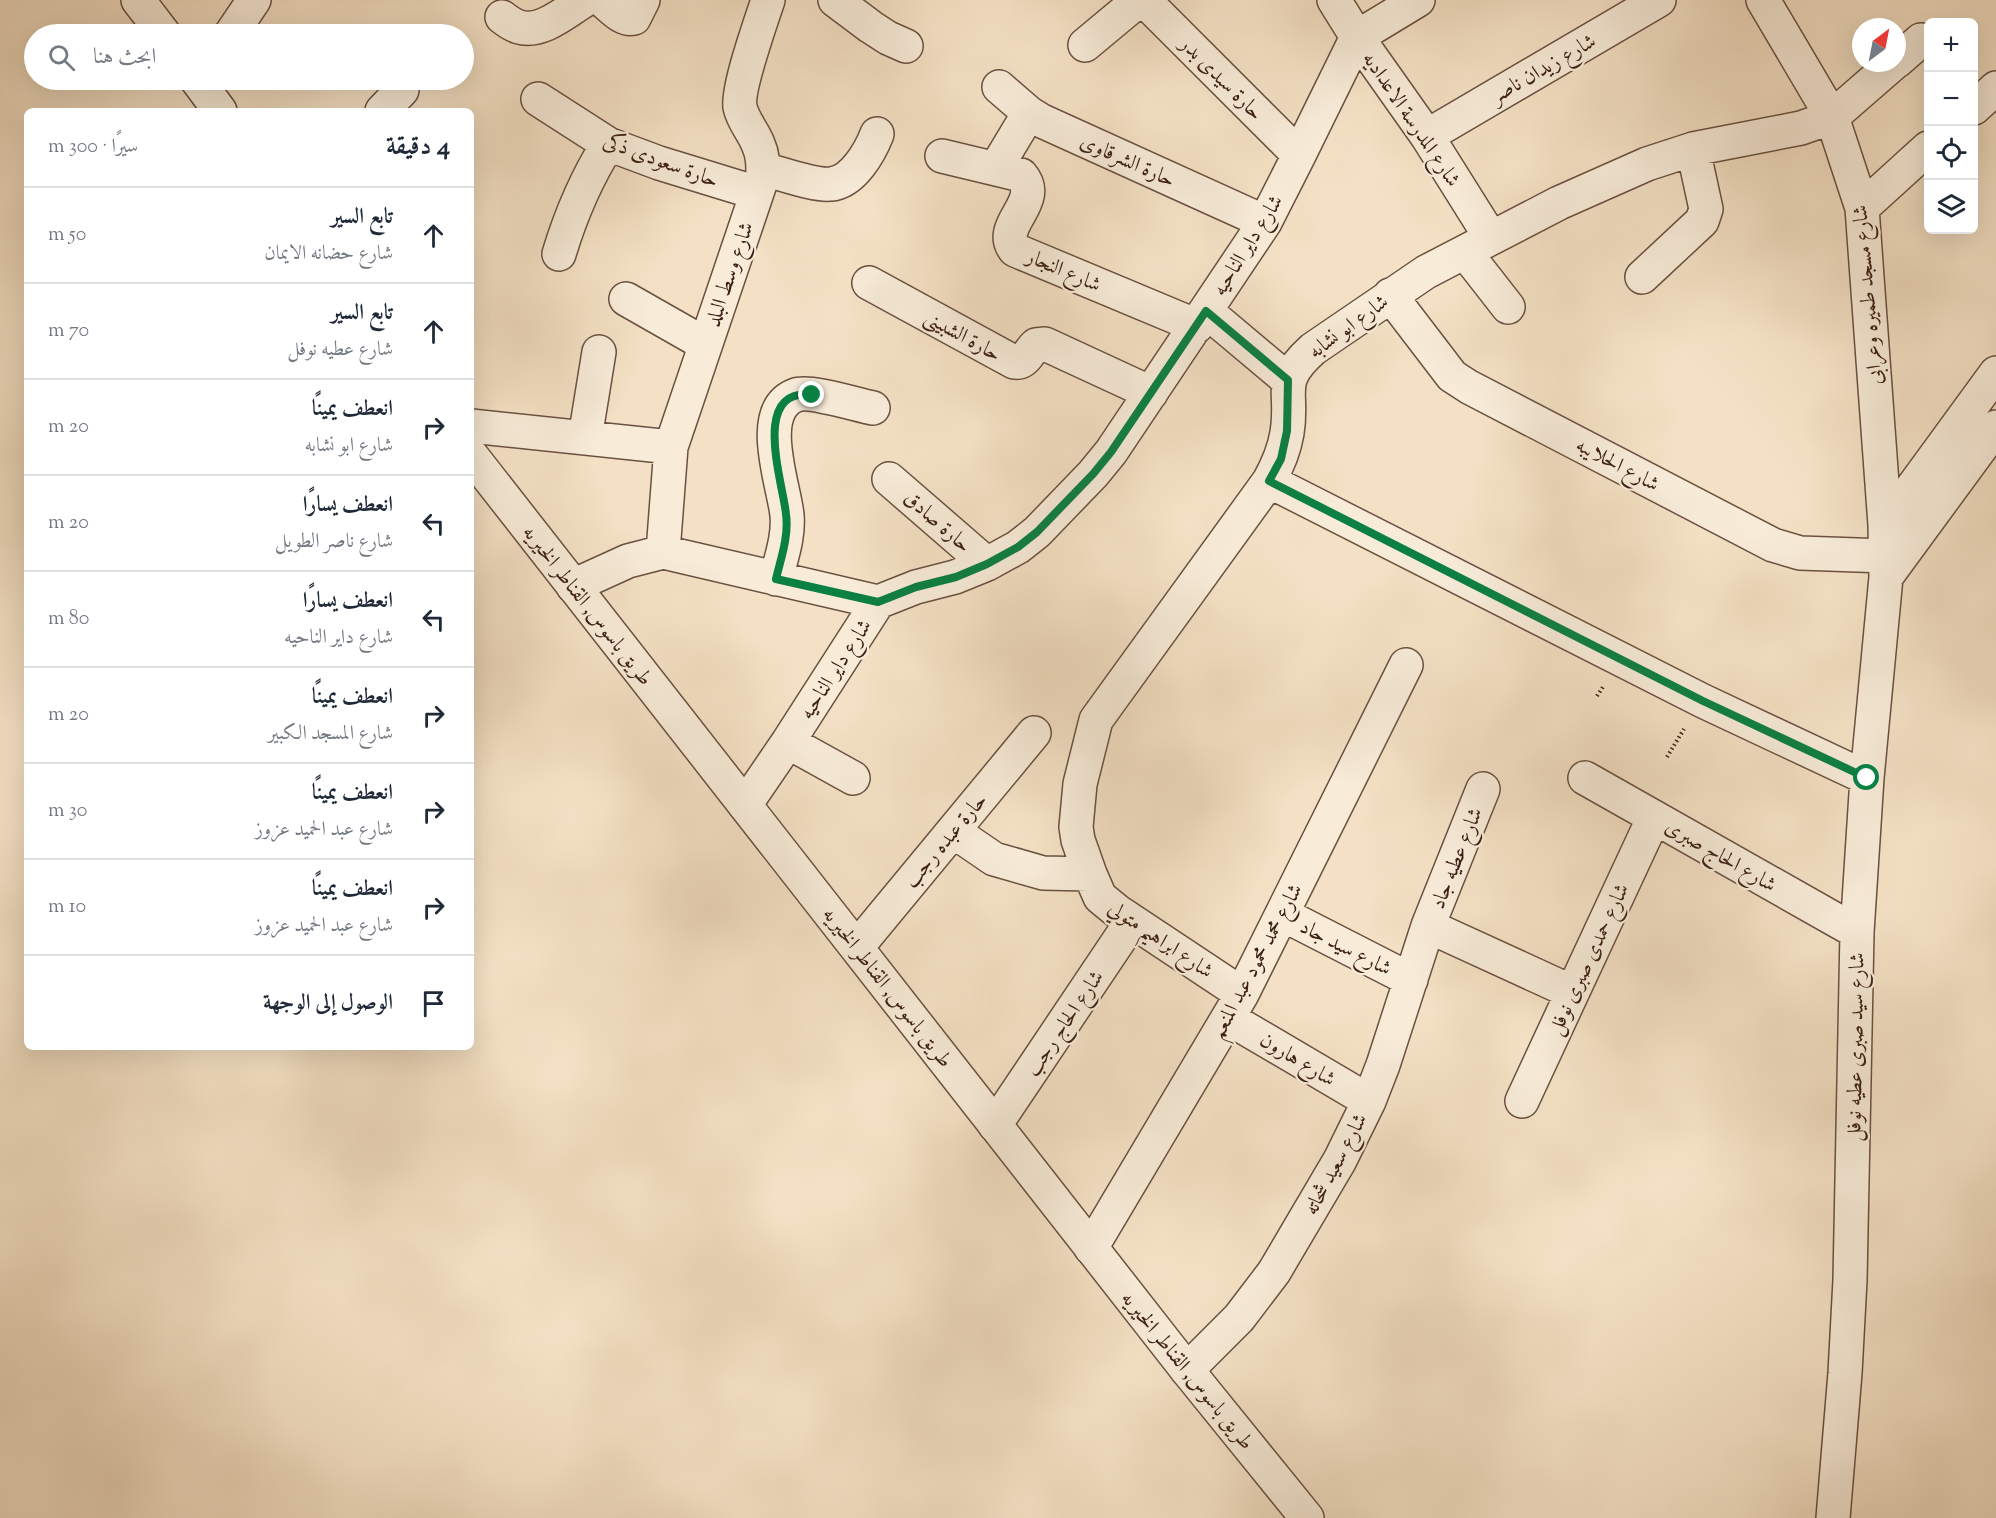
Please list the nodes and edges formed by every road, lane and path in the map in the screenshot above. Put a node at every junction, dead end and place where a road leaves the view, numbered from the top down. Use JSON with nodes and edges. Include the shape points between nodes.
{"nodes":[{"id":1,"x":138,"y":0,"type":"edge"},
{"id":2,"x":254,"y":0,"type":"edge"},
{"id":3,"x":585,"y":0,"type":"edge"},
{"id":4,"x":602,"y":0,"type":"edge"},
{"id":5,"x":644,"y":0,"type":"edge"},
{"id":6,"x":768,"y":0,"type":"edge"},
{"id":7,"x":835,"y":0,"type":"edge"},
{"id":8,"x":1139,"y":0,"type":"edge"},
{"id":9,"x":1144,"y":0,"type":"edge"},
{"id":10,"x":1334,"y":0,"type":"edge"},
{"id":11,"x":1418,"y":0,"type":"edge"},
{"id":12,"x":1659,"y":0,"type":"edge"},
{"id":13,"x":1763,"y":0,"type":"edge"},
{"id":14,"x":502,"y":17,"type":"dead end"},
{"id":15,"x":156,"y":24,"type":"edge"},
{"id":16,"x":238,"y":24,"type":"edge"},
{"id":17,"x":1357,"y":37,"type":"junction"},
{"id":18,"x":1085,"y":45,"type":"dead end"},
{"id":19,"x":906,"y":46,"type":"dead end"},
{"id":20,"x":1883,"y":72,"type":"edge"},
{"id":21,"x":999,"y":87,"type":"dead end"},
{"id":22,"x":1996,"y":88,"type":"edge"},
{"id":23,"x":204,"y":90,"type":"edge"},
{"id":24,"x":538,"y":99,"type":"dead end"},
{"id":25,"x":1978,"y":104,"type":"edge"},
{"id":26,"x":218,"y":108,"type":"edge"},
{"id":27,"x":1029,"y":113,"type":"junction"},
{"id":28,"x":1832,"y":117,"type":"junction"},
{"id":29,"x":877,"y":134,"type":"dead end"},
{"id":30,"x":1427,"y":136,"type":"junction"},
{"id":31,"x":608,"y":144,"type":"junction"},
{"id":32,"x":1693,"y":149,"type":"junction"},
{"id":33,"x":1924,"y":152,"type":"edge"},
{"id":34,"x":942,"y":156,"type":"dead end"},
{"id":35,"x":1299,"y":156,"type":"junction"},
{"id":36,"x":996,"y":168,"type":"junction"},
{"id":37,"x":760,"y":181,"type":"junction"},
{"id":38,"x":1862,"y":208,"type":"junction"},
{"id":39,"x":1265,"y":222,"type":"junction"},
{"id":40,"x":1478,"y":245,"type":"junction"},
{"id":41,"x":558,"y":254,"type":"dead end"},
{"id":42,"x":1642,"y":277,"type":"dead end"},
{"id":43,"x":869,"y":283,"type":"dead end"},
{"id":44,"x":1390,"y":295,"type":"junction"},
{"id":45,"x":626,"y":299,"type":"dead end"},
{"id":46,"x":1508,"y":307,"type":"dead end"},
{"id":47,"x":1201,"y":318,"type":"junction"},
{"id":48,"x":705,"y":344,"type":"junction"},
{"id":49,"x":599,"y":352,"type":"dead end"},
{"id":50,"x":1996,"y":373,"type":"edge"},
{"id":51,"x":1288,"y":380,"type":"junction"},
{"id":52,"x":1151,"y":393,"type":"junction"},
{"id":53,"x":873,"y":408,"type":"dead end"},
{"id":54,"x":474,"y":426,"type":"edge"},
{"id":55,"x":1996,"y":427,"type":"edge"},
{"id":56,"x":585,"y":438,"type":"junction"},
{"id":57,"x":670,"y":447,"type":"junction"},
{"id":58,"x":474,"y":458,"type":"edge"},
{"id":59,"x":888,"y":479,"type":"dead end"},
{"id":60,"x":1269,"y":481,"type":"junction"},
{"id":61,"x":663,"y":552,"type":"junction"},
{"id":62,"x":1886,"y":553,"type":"junction"},
{"id":63,"x":987,"y":564,"type":"junction"},
{"id":64,"x":776,"y":579,"type":"junction"},
{"id":65,"x":573,"y":586,"type":"junction"},
{"id":66,"x":878,"y":602,"type":"junction"},
{"id":67,"x":1406,"y":665,"type":"dead end"},
{"id":68,"x":1034,"y":733,"type":"dead end"},
{"id":69,"x":788,"y":742,"type":"junction"},
{"id":70,"x":853,"y":777,"type":"dead end"},
{"id":71,"x":1585,"y":778,"type":"dead end"},
{"id":72,"x":1867,"y":778,"type":"junction"},
{"id":73,"x":1483,"y":789,"type":"dead end"},
{"id":74,"x":745,"y":805,"type":"junction"},
{"id":75,"x":1654,"y":817,"type":"junction"},
{"id":76,"x":953,"y":831,"type":"junction"},
{"id":77,"x":1090,"y":874,"type":"junction"},
{"id":78,"x":1282,"y":914,"type":"junction"},
{"id":79,"x":1132,"y":921,"type":"junction"},
{"id":80,"x":1428,"y":926,"type":"junction"},
{"id":81,"x":1857,"y":932,"type":"junction"},
{"id":82,"x":856,"y":947,"type":"junction"},
{"id":83,"x":1411,"y":980,"type":"junction"},
{"id":84,"x":1572,"y":992,"type":"junction"},
{"id":85,"x":1235,"y":1006,"type":"junction"},
{"id":86,"x":1369,"y":1101,"type":"junction"},
{"id":87,"x":1522,"y":1101,"type":"dead end"},
{"id":88,"x":995,"y":1125,"type":"junction"},
{"id":89,"x":1091,"y":1248,"type":"junction"},
{"id":90,"x":1187,"y":1370,"type":"junction"},
{"id":91,"x":1307,"y":1518,"type":"edge"},
{"id":92,"x":1833,"y":1518,"type":"edge"}],
"edges":[{"from":1,"to":15,"type":"street"},
{"from":2,"to":16,"type":"street"},
{"from":3,"to":14,"type":"street","via":[[538,27],[517,27]]},
{"from":4,"to":5,"type":"street","via":[[629,19]]},
{"from":6,"to":37,"type":"street","via":[[741,88],[740,106],[763,158]]},
{"from":7,"to":19,"type":"street","via":[[871,27]]},
{"from":8,"to":18,"type":"street"},
{"from":9,"to":35,"type":"street","name":"حارة سيدى بدر"},
{"from":10,"to":17,"type":"street","name":"شارع المدرسة الاعداديه"},
{"from":11,"to":17,"type":"street"},
{"from":12,"to":30,"type":"street","name":"شارع زيدان ناصر"},
{"from":13,"to":28,"type":"street","name":"شارع مسجد طميره وعرابى"},
{"from":17,"to":30,"type":"street","name":"شارع المدرسة الاعداديه"},
{"from":17,"to":35,"type":"street","name":"شارع داير الناحيه"},
{"from":20,"to":28,"type":"street"},
{"from":21,"to":27,"type":"street","name":"حارة الشرقاوى"},
{"from":22,"to":25,"type":"street"},
{"from":23,"to":26,"type":"street"},
{"from":24,"to":31,"type":"street","name":"حارة سعودى ذكى"},
{"from":27,"to":36,"type":"street"},
{"from":27,"to":39,"type":"street","name":"حارة الشرقاوى"},
{"from":28,"to":32,"type":"street","name":"شارع ابو نشابه","via":[[1801,128]]},
{"from":28,"to":38,"type":"street","name":"شارع مسجد طميره وعرابى"},
{"from":29,"to":37,"type":"street","name":"حارة سعودى ذكى","via":[[865,159],[838,183]]},
{"from":30,"to":40,"type":"street","name":"شارع المدرسة الاعداديه"},
{"from":31,"to":37,"type":"street","name":"حارة سعودى ذكى","via":[[659,164]]},
{"from":31,"to":41,"type":"street","via":[[574,208]]},
{"from":32,"to":40,"type":"street","name":"شارع ابو نشابه","via":[[1647,164],[1559,203]]},
{"from":32,"to":42,"type":"street","via":[[1706,208],[1702,221]]},
{"from":33,"to":38,"type":"street"},
{"from":34,"to":36,"type":"street","name":"شارع النجار"},
{"from":35,"to":39,"type":"street","name":"شارع داير الناحيه"},
{"from":36,"to":47,"type":"street","name":"شارع النجار","via":[[1021,175],[1028,184],[1027,196],[1009,235],[1015,250]]},
{"from":37,"to":48,"type":"street","name":"شارع وسط البلد"},
{"from":38,"to":62,"type":"street","name":"شارع مسجد طميره وعرابى"},
{"from":39,"to":47,"type":"street","name":"شارع داير الناحيه"},
{"from":40,"to":44,"type":"street","name":"شارع ابو نشابه"},
{"from":40,"to":46,"type":"street","name":"شارع المدرسة الاعداديه"},
{"from":43,"to":52,"type":"street","name":"حارة الشبينى","via":[[1014,362],[1022,362],[1036,345],[1045,344]]},
{"from":44,"to":51,"type":"street","name":"شارع ابو نشابه","via":[[1313,349],[1298,362]]},
{"from":44,"to":62,"type":"street","name":"شارع الحلايبه","via":[[1452,376],[1469,387],[1773,545],[1800,553]]},
{"from":45,"to":48,"type":"street"},
{"from":47,"to":51,"type":"street"},
{"from":47,"to":52,"type":"street","name":"شارع داير الناحيه"},
{"from":48,"to":57,"type":"street","name":"شارع وسط البلد"},
{"from":49,"to":56,"type":"street"},
{"from":50,"to":62,"type":"street"},
{"from":51,"to":60,"type":"street","via":[[1287,431],[1281,459]]},
{"from":52,"to":63,"type":"street","name":"شارع داير الناحيه","via":[[1093,474],[1037,532]]},
{"from":53,"to":64,"type":"street","via":[[804,394],[789,399],[779,410],[775,430],[777,465],[787,515],[786,541]]},
{"from":54,"to":56,"type":"street"},
{"from":55,"to":62,"type":"street"},
{"from":56,"to":57,"type":"street"},
{"from":57,"to":61,"type":"street","name":"شارع وسط البلد"},
{"from":58,"to":65,"type":"street","name":"طريق باسوس, القناطر الخيريه"},
{"from":59,"to":63,"type":"street","name":"حارة صادق"},
{"from":60,"to":72,"type":"street","via":[[1703,701]]},
{"from":60,"to":77,"type":"street","via":[[1096,720],[1080,784],[1077,819],[1078,840]]},
{"from":61,"to":64,"type":"street"},
{"from":61,"to":65,"type":"street","via":[[628,561]]},
{"from":62,"to":72,"type":"street","name":"شارع سيد صبرى عطيه نوفل"},
{"from":63,"to":66,"type":"street","name":"شارع داير الناحيه"},
{"from":64,"to":66,"type":"street"},
{"from":65,"to":74,"type":"street","name":"طريق باسوس, القناطر الخيريه"},
{"from":66,"to":69,"type":"street","name":"شارع داير الناحيه"},
{"from":67,"to":78,"type":"street","name":"شارع محمد محمود عبد المنعم"},
{"from":68,"to":76,"type":"street","name":"حارة عبده رجب"},
{"from":69,"to":70,"type":"street"},
{"from":69,"to":74,"type":"street","name":"شارع داير الناحيه"},
{"from":71,"to":75,"type":"street","name":"شارع الحاج صبرى"},
{"from":72,"to":81,"type":"street","name":"شارع سيد صبرى عطيه نوفل"},
{"from":73,"to":80,"type":"street","name":"شارع عطيه جاد"},
{"from":74,"to":82,"type":"street","name":"طريق باسوس, القناطر الخيريه"},
{"from":75,"to":81,"type":"street","name":"شارع الحاج صبرى"},
{"from":75,"to":84,"type":"street","name":"شارع حمدى صبرى نوفل"},
{"from":76,"to":77,"type":"street","via":[[994,859],[1043,873]]},
{"from":76,"to":82,"type":"street","name":"حارة عبده رجب"},
{"from":77,"to":79,"type":"street","name":"شارع ابراهيم متولي","via":[[1100,897]]},
{"from":78,"to":83,"type":"street","name":"شارع سيد جاد"},
{"from":78,"to":85,"type":"street","name":"شارع محمد محمود عبد المنعم"},
{"from":79,"to":85,"type":"street","name":"شارع ابراهيم متولي"},
{"from":79,"to":88,"type":"street","name":"شارع الحاج رجب"},
{"from":80,"to":83,"type":"street","name":"شارع سعيد شحاته"},
{"from":80,"to":84,"type":"street"},
{"from":81,"to":92,"type":"street","name":"شارع سيد صبرى عطيه نوفل","via":[[1850,1280]]},
{"from":82,"to":88,"type":"street","name":"طريق باسوس, القناطر الخيريه"},
{"from":83,"to":86,"type":"street","name":"شارع سعيد شحاته"},
{"from":84,"to":87,"type":"street","name":"شارع حمدى صبرى نوفل"},
{"from":85,"to":86,"type":"street","name":"شارع هارون"},
{"from":85,"to":89,"type":"street","name":"شارع محمد محمود عبد المنعم"},
{"from":86,"to":90,"type":"street","name":"شارع سعيد شحاته","via":[[1340,1160],[1274,1272],[1239,1318]]},
{"from":88,"to":89,"type":"street","name":"طريق باسوس, القناطر الخيريه"},
{"from":89,"to":90,"type":"street","name":"طريق باسوس, القناطر الخيريه"},
{"from":90,"to":91,"type":"street","name":"طريق باسوس, القناطر الخيريه"}]}
